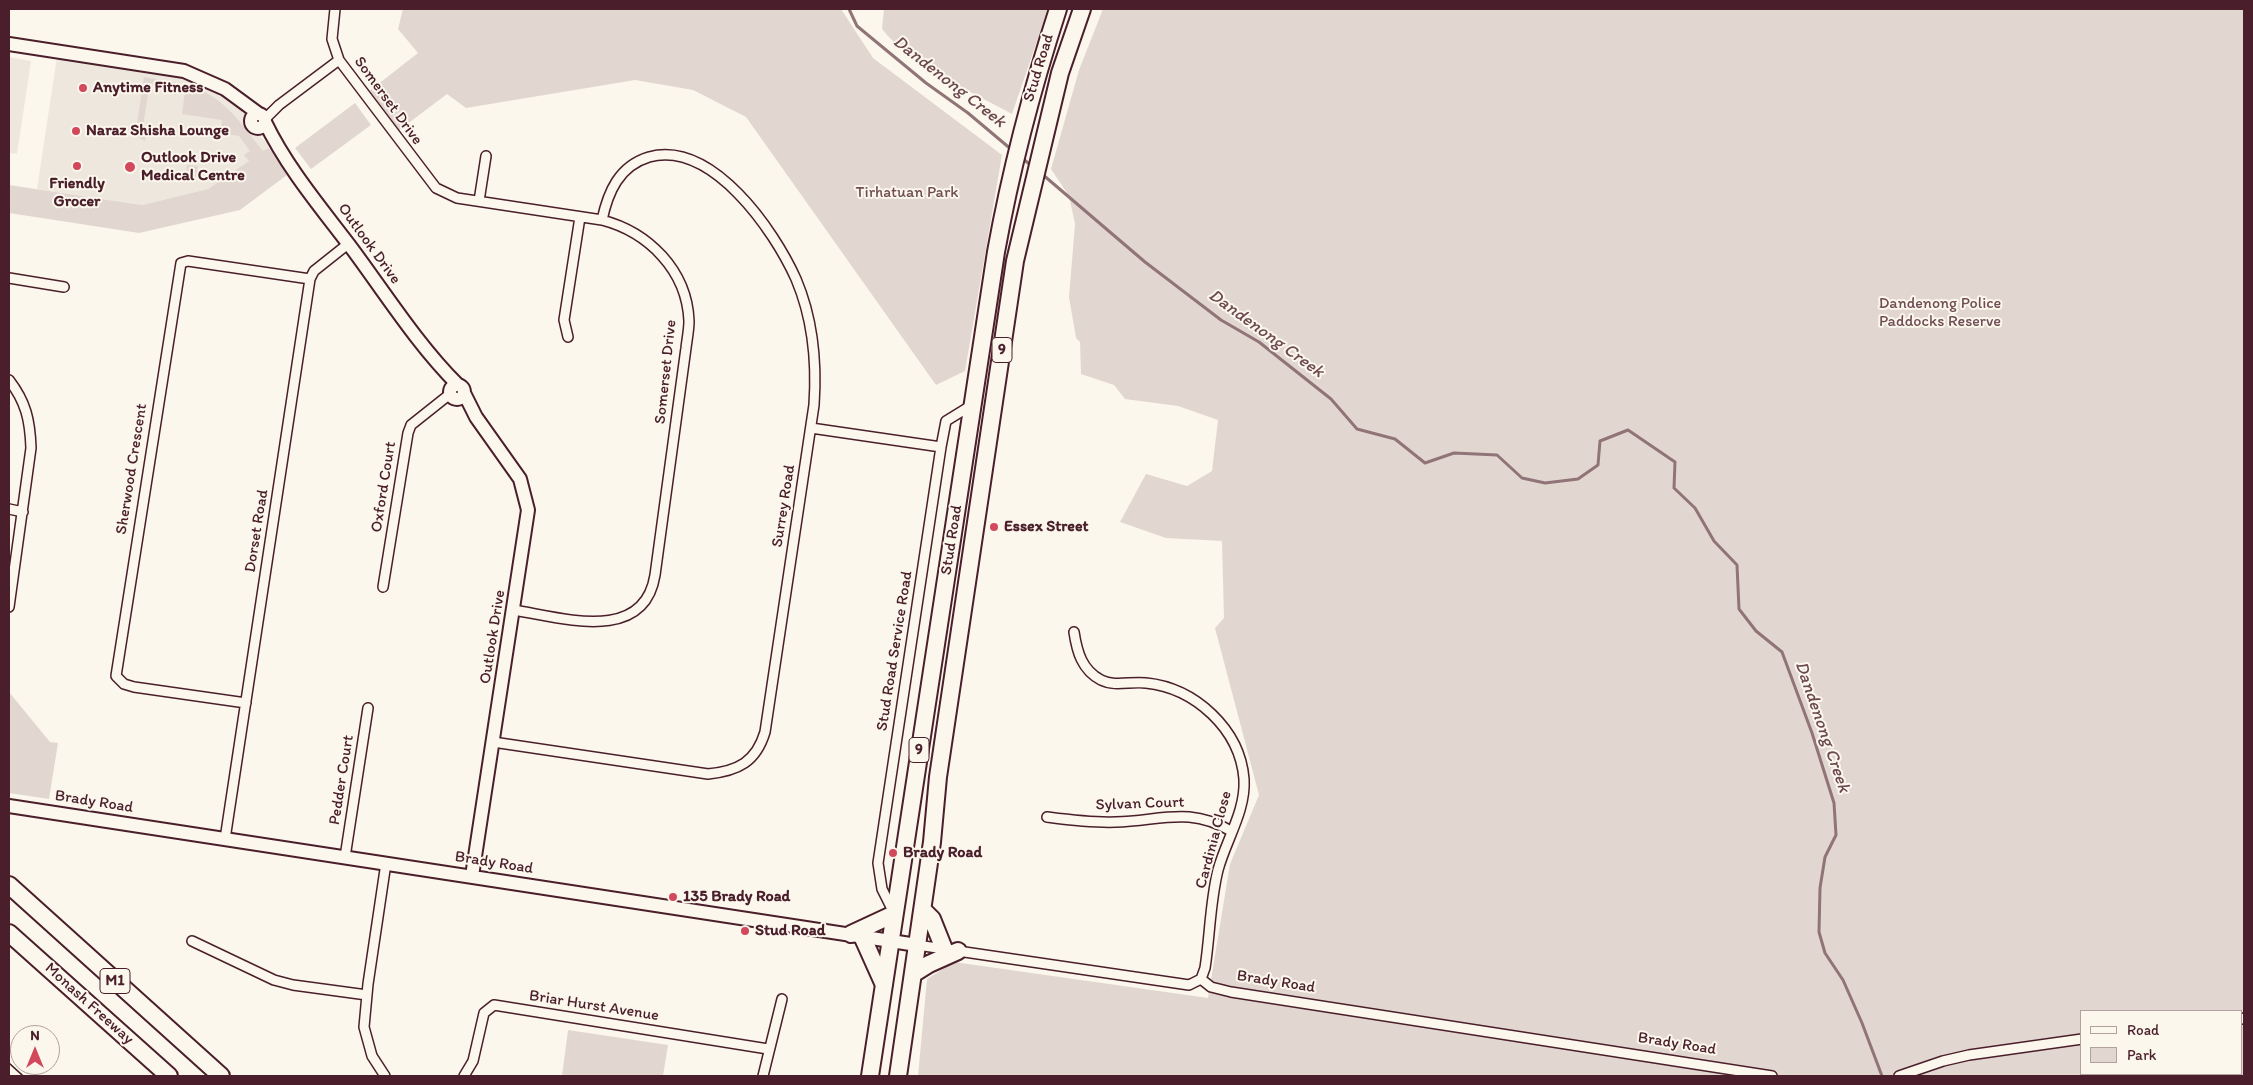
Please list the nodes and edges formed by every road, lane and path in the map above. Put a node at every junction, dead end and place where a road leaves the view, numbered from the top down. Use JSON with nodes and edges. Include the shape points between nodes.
{"nodes":[{"id":1,"x":335,"y":9,"type":"edge"},
{"id":2,"x":1058,"y":9,"type":"edge"},
{"id":3,"x":1082,"y":9,"type":"edge"},
{"id":4,"x":9,"y":44,"type":"edge"},
{"id":5,"x":340,"y":60,"type":"junction"},
{"id":6,"x":260,"y":119,"type":"junction"},
{"id":7,"x":486,"y":156,"type":"dead end"},
{"id":8,"x":479,"y":201,"type":"junction"},
{"id":9,"x":580,"y":217,"type":"junction"},
{"id":10,"x":602,"y":220,"type":"junction"},
{"id":11,"x":348,"y":244,"type":"junction"},
{"id":12,"x":9,"y":278,"type":"edge"},
{"id":13,"x":310,"y":279,"type":"junction"},
{"id":14,"x":64,"y":286,"type":"dead end"},
{"id":15,"x":568,"y":337,"type":"dead end"},
{"id":16,"x":9,"y":380,"type":"edge"},
{"id":17,"x":455,"y":393,"type":"junction"},
{"id":18,"x":972,"y":405,"type":"junction"},
{"id":19,"x":811,"y":428,"type":"junction"},
{"id":20,"x":941,"y":447,"type":"junction"},
{"id":21,"x":9,"y":509,"type":"edge"},
{"id":22,"x":23,"y":512,"type":"junction"},
{"id":23,"x":383,"y":587,"type":"dead end"},
{"id":24,"x":9,"y":607,"type":"edge"},
{"id":25,"x":513,"y":610,"type":"junction"},
{"id":26,"x":1074,"y":632,"type":"dead end"},
{"id":27,"x":246,"y":703,"type":"junction"},
{"id":28,"x":368,"y":708,"type":"dead end"},
{"id":29,"x":493,"y":742,"type":"junction"},
{"id":30,"x":9,"y":806,"type":"edge"},
{"id":31,"x":1047,"y":817,"type":"dead end"},
{"id":32,"x":1231,"y":831,"type":"junction"},
{"id":33,"x":225,"y":839,"type":"junction"},
{"id":34,"x":345,"y":857,"type":"junction"},
{"id":35,"x":386,"y":863,"type":"junction"},
{"id":36,"x":472,"y":876,"type":"junction"},
{"id":37,"x":9,"y":885,"type":"edge"},
{"id":38,"x":923,"y":910,"type":"junction"},
{"id":39,"x":894,"y":914,"type":"junction"},
{"id":40,"x":9,"y":933,"type":"edge"},
{"id":41,"x":856,"y":935,"type":"junction"},
{"id":42,"x":890,"y":940,"type":"junction"},
{"id":43,"x":192,"y":941,"type":"dead end"},
{"id":44,"x":918,"y":944,"type":"junction"},
{"id":45,"x":951,"y":950,"type":"junction"},
{"id":46,"x":913,"y":974,"type":"junction"},
{"id":47,"x":1201,"y":980,"type":"junction"},
{"id":48,"x":884,"y":985,"type":"junction"},
{"id":49,"x":366,"y":995,"type":"junction"},
{"id":50,"x":782,"y":1000,"type":"dead end"},
{"id":51,"x":2080,"y":1039,"type":"edge"},
{"id":52,"x":768,"y":1049,"type":"junction"},
{"id":53,"x":9,"y":1056,"type":"edge"},
{"id":54,"x":31,"y":1076,"type":"edge"},
{"id":55,"x":168,"y":1076,"type":"edge"},
{"id":56,"x":221,"y":1076,"type":"edge"},
{"id":57,"x":385,"y":1076,"type":"edge"},
{"id":58,"x":464,"y":1076,"type":"edge"},
{"id":59,"x":763,"y":1076,"type":"edge"},
{"id":60,"x":870,"y":1076,"type":"edge"},
{"id":61,"x":898,"y":1076,"type":"edge"},
{"id":62,"x":1772,"y":1076,"type":"edge"},
{"id":63,"x":1899,"y":1076,"type":"edge"}],
"edges":[{"from":1,"to":5,"type":"street","name":"Somerset Drive","via":[[332,39]]},
{"from":2,"to":18,"type":"highway","name":"Stud Road","number":"9","via":[[1022,125],[1009,181]]},
{"from":3,"to":38,"type":"highway","name":"Stud Road","number":"9","via":[[1060,73],[1015,260],[958,635]]},
{"from":4,"to":6,"type":"street","name":"Outlook Drive","via":[[184,71],[239,99]]},
{"from":5,"to":6,"type":"street"},
{"from":5,"to":8,"type":"street","name":"Somerset Drive","via":[[436,188],[457,198]]},
{"from":6,"to":11,"type":"street","name":"Outlook Drive"},
{"from":7,"to":8,"type":"street"},
{"from":8,"to":9,"type":"street","name":"Somerset Drive"},
{"from":9,"to":10,"type":"street","name":"Somerset Drive"},
{"from":9,"to":15,"type":"street","via":[[564,320]]},
{"from":10,"to":19,"type":"street","name":"Surrey Road","via":[[609,194],[620,176],[635,164],[656,156],[680,156],[696,161],[738,194],[778,244],[795,278],[808,316],[816,377]]},
{"from":10,"to":25,"type":"street","name":"Somerset Drive","via":[[621,225],[645,239],[664,256],[685,294],[689,321],[654,582],[640,606],[625,617],[610,622]]},
{"from":11,"to":13,"type":"street","via":[[314,271]]},
{"from":11,"to":17,"type":"street","name":"Outlook Drive"},
{"from":12,"to":14,"type":"street"},
{"from":13,"to":27,"type":"street","name":"Dorset Road"},
{"from":13,"to":27,"type":"street","name":"Sherwood Crescent","via":[[188,260],[181,263],[116,676],[124,684],[134,687]]},
{"from":16,"to":22,"type":"street","via":[[20,394],[30,423],[31,448]]},
{"from":17,"to":23,"type":"street","name":"Oxford Court","via":[[411,425],[408,433]]},
{"from":17,"to":25,"type":"street","name":"Outlook Drive","via":[[516,473],[526,497],[528,510]]},
{"from":18,"to":20,"type":"street","name":"Stud Road Service Road","via":[[946,421]]},
{"from":18,"to":39,"type":"highway","name":"Stud Road","number":"9"},
{"from":19,"to":20,"type":"street"},
{"from":19,"to":29,"type":"street","name":"Surrey Road","via":[[765,732],[748,762],[728,772],[708,774]]},
{"from":20,"to":39,"type":"street","name":"Stud Road Service Road","via":[[878,863],[882,889]]},
{"from":21,"to":22,"type":"street"},
{"from":22,"to":24,"type":"street"},
{"from":25,"to":29,"type":"street","name":"Outlook Drive"},
{"from":26,"to":32,"type":"street","name":"Cardinia Close","via":[[1084,667],[1096,677],[1107,683],[1144,683],[1176,691],[1194,700],[1221,724],[1236,747],[1243,775],[1242,805]]},
{"from":27,"to":33,"type":"street","name":"Dorset Road"},
{"from":28,"to":34,"type":"street","name":"Pedder Court"},
{"from":29,"to":36,"type":"street","name":"Outlook Drive"},
{"from":30,"to":33,"type":"street","name":"Brady Road"},
{"from":31,"to":32,"type":"street","name":"Sylvan Court","via":[[1115,822],[1181,816],[1219,824]]},
{"from":32,"to":47,"type":"street","name":"Cardinia Close","via":[[1216,878]]},
{"from":33,"to":34,"type":"street","name":"Brady Road"},
{"from":34,"to":35,"type":"street","name":"Brady Road"},
{"from":35,"to":36,"type":"street","name":"Brady Road"},
{"from":35,"to":49,"type":"street"},
{"from":36,"to":41,"type":"street","name":"Brady Road"},
{"from":37,"to":56,"type":"highway","number":"M1"},
{"from":38,"to":44,"type":"highway","name":"Stud Road","number":"9"},
{"from":38,"to":45,"type":"highway"},
{"from":39,"to":41,"type":"highway"},
{"from":39,"to":42,"type":"highway","name":"Stud Road","number":"9"},
{"from":40,"to":55,"type":"highway","name":"Monash Freeway","number":"M1"},
{"from":41,"to":42,"type":"street","name":"Brady Road"},
{"from":41,"to":48,"type":"highway"},
{"from":42,"to":44,"type":"street","name":"Brady Road"},
{"from":42,"to":48,"type":"highway","name":"Stud Road","number":"9"},
{"from":43,"to":49,"type":"street","via":[[274,980]]},
{"from":44,"to":45,"type":"street","name":"Brady Road"},
{"from":44,"to":46,"type":"highway","name":"Stud Road","number":"9"},
{"from":45,"to":46,"type":"highway"},
{"from":45,"to":47,"type":"street","name":"Brady Road","via":[[1189,985]]},
{"from":46,"to":61,"type":"highway","name":"Stud Road","number":"9"},
{"from":47,"to":62,"type":"street","name":"Brady Road","via":[[1225,991]]},
{"from":48,"to":60,"type":"highway","name":"Stud Road","number":"9"},
{"from":49,"to":57,"type":"street","via":[[364,1027],[372,1056]]},
{"from":50,"to":52,"type":"street"},
{"from":51,"to":63,"type":"street","via":[[1969,1055]]},
{"from":52,"to":58,"type":"street","name":"Briar Hurst Avenue","via":[[494,1005],[484,1012],[472,1061]]},
{"from":52,"to":59,"type":"street"},
{"from":53,"to":54,"type":"street"}]}
